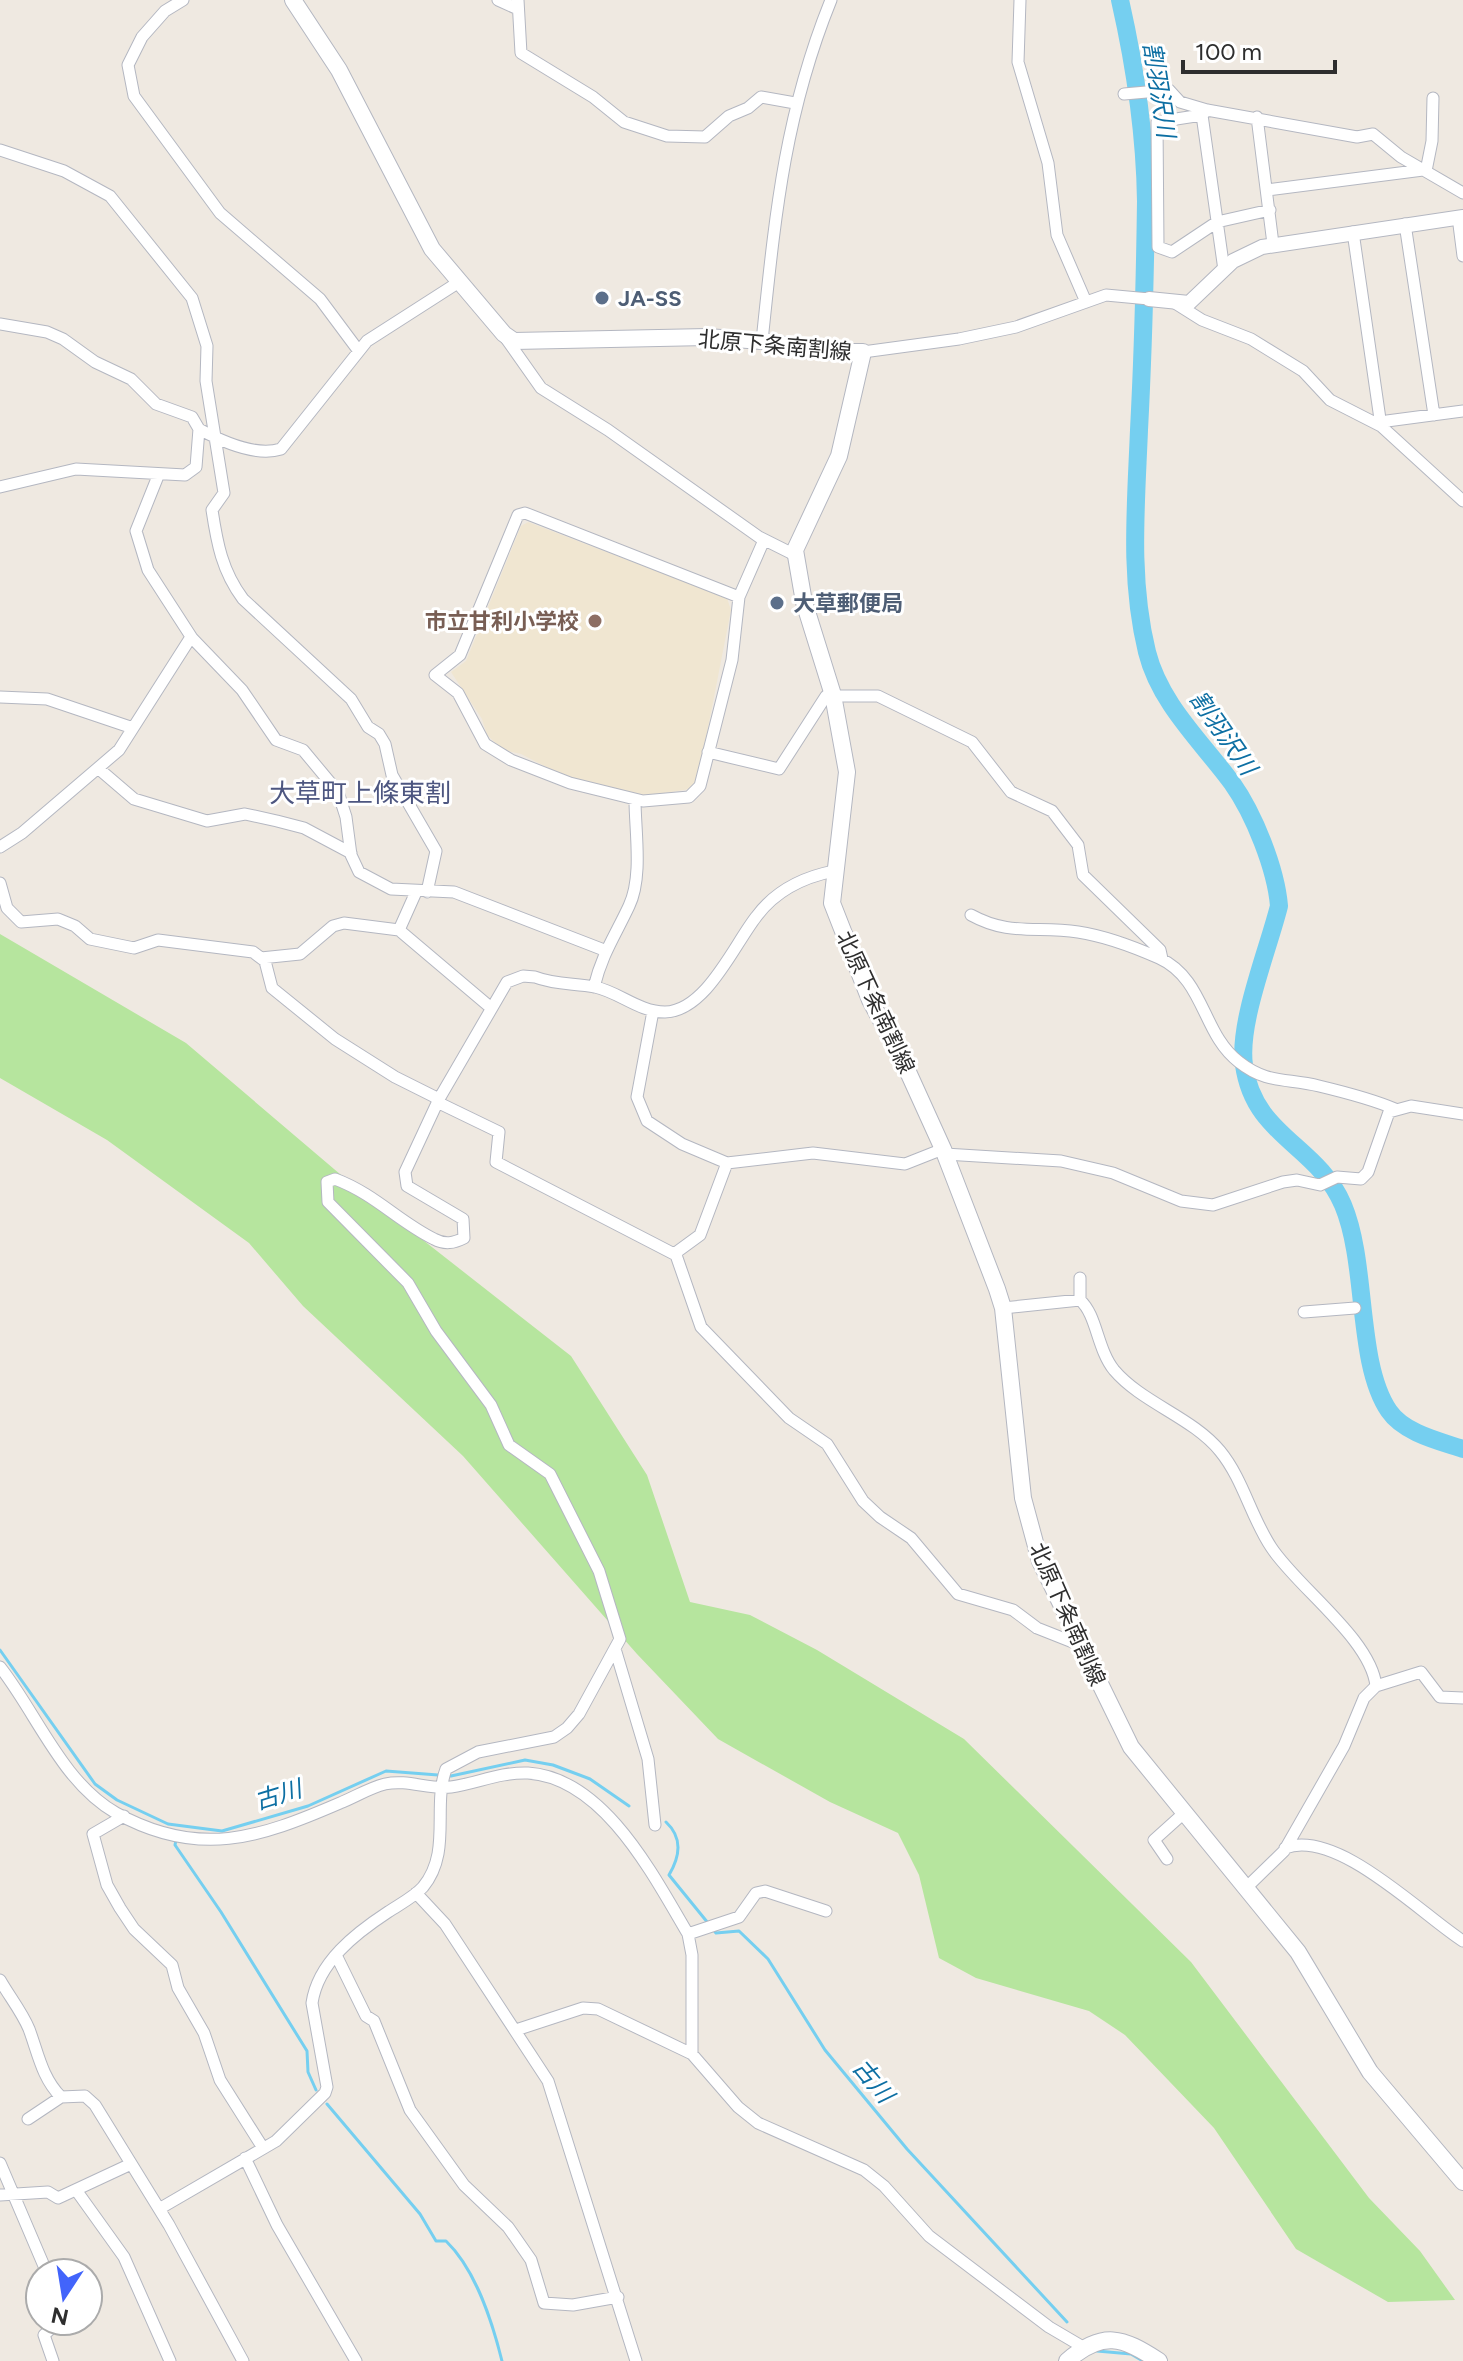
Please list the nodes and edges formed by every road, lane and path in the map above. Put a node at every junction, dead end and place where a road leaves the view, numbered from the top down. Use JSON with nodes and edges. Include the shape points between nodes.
{"nodes":[{"id":1,"x":183,"y":0,"type":"edge"},
{"id":2,"x":293,"y":0,"type":"edge"},
{"id":3,"x":498,"y":0,"type":"edge"},
{"id":4,"x":831,"y":0,"type":"edge"},
{"id":5,"x":1020,"y":0,"type":"edge"},
{"id":6,"x":518,"y":5,"type":"edge"},
{"id":7,"x":1126,"y":94,"type":"dead end"},
{"id":8,"x":1433,"y":98,"type":"dead end"},
{"id":9,"x":795,"y":103,"type":"junction"},
{"id":10,"x":1205,"y":113,"type":"junction"},
{"id":11,"x":1257,"y":117,"type":"junction"},
{"id":12,"x":0,"y":150,"type":"edge"},
{"id":13,"x":1425,"y":171,"type":"junction"},
{"id":14,"x":1267,"y":190,"type":"junction"},
{"id":15,"x":1463,"y":193,"type":"edge"},
{"id":16,"x":1270,"y":210,"type":"junction"},
{"id":17,"x":1460,"y":217,"type":"edge"},
{"id":18,"x":1217,"y":222,"type":"junction"},
{"id":19,"x":1405,"y":224,"type":"junction"},
{"id":20,"x":1353,"y":232,"type":"junction"},
{"id":21,"x":1273,"y":244,"type":"junction"},
{"id":22,"x":1463,"y":256,"type":"edge"},
{"id":23,"x":1224,"y":270,"type":"junction"},
{"id":24,"x":459,"y":282,"type":"junction"},
{"id":25,"x":1142,"y":298,"type":"joint"},
{"id":26,"x":1086,"y":302,"type":"junction"},
{"id":27,"x":1175,"y":303,"type":"junction"},
{"id":28,"x":0,"y":324,"type":"edge"},
{"id":29,"x":504,"y":334,"type":"junction"},
{"id":30,"x":762,"y":341,"type":"junction"},
{"id":31,"x":358,"y":350,"type":"junction"},
{"id":32,"x":863,"y":352,"type":"junction"},
{"id":33,"x":1463,"y":411,"type":"edge"},
{"id":34,"x":1434,"y":415,"type":"junction"},
{"id":35,"x":1381,"y":426,"type":"junction"},
{"id":36,"x":199,"y":429,"type":"junction"},
{"id":37,"x":216,"y":438,"type":"junction"},
{"id":38,"x":158,"y":476,"type":"junction"},
{"id":39,"x":0,"y":487,"type":"edge"},
{"id":40,"x":1463,"y":501,"type":"edge"},
{"id":41,"x":764,"y":540,"type":"junction"},
{"id":42,"x":795,"y":555,"type":"junction"},
{"id":43,"x":739,"y":597,"type":"junction"},
{"id":44,"x":191,"y":637,"type":"junction"},
{"id":45,"x":833,"y":695,"type":"junction"},
{"id":46,"x":0,"y":697,"type":"edge"},
{"id":47,"x":133,"y":728,"type":"junction"},
{"id":48,"x":708,"y":752,"type":"junction"},
{"id":49,"x":99,"y":769,"type":"junction"},
{"id":50,"x":635,"y":800,"type":"junction"},
{"id":51,"x":0,"y":847,"type":"edge"},
{"id":52,"x":351,"y":853,"type":"junction"},
{"id":53,"x":834,"y":871,"type":"junction"},
{"id":54,"x":0,"y":883,"type":"edge"},
{"id":55,"x":422,"y":892,"type":"junction"},
{"id":56,"x":971,"y":915,"type":"dead end"},
{"id":57,"x":399,"y":930,"type":"junction"},
{"id":58,"x":604,"y":950,"type":"junction"},
{"id":59,"x":261,"y":958,"type":"junction"},
{"id":60,"x":1162,"y":959,"type":"junction"},
{"id":61,"x":594,"y":987,"type":"junction"},
{"id":62,"x":490,"y":1007,"type":"junction"},
{"id":63,"x":653,"y":1011,"type":"junction"},
{"id":64,"x":438,"y":1100,"type":"junction"},
{"id":65,"x":1395,"y":1109,"type":"junction"},
{"id":66,"x":1463,"y":1114,"type":"edge"},
{"id":67,"x":944,"y":1152,"type":"junction"},
{"id":68,"x":727,"y":1163,"type":"junction"},
{"id":69,"x":674,"y":1254,"type":"junction"},
{"id":70,"x":1080,"y":1278,"type":"dead end"},
{"id":71,"x":1080,"y":1300,"type":"junction"},
{"id":72,"x":1003,"y":1308,"type":"junction"},
{"id":73,"x":1355,"y":1308,"type":"dead end"},
{"id":74,"x":1304,"y":1312,"type":"dead end"},
{"id":75,"x":1080,"y":1645,"type":"junction"},
{"id":76,"x":616,"y":1652,"type":"junction"},
{"id":77,"x":0,"y":1667,"type":"edge"},
{"id":78,"x":1376,"y":1686,"type":"junction"},
{"id":79,"x":1463,"y":1698,"type":"edge"},
{"id":80,"x":442,"y":1780,"type":"junction"},
{"id":81,"x":1184,"y":1813,"type":"junction"},
{"id":82,"x":124,"y":1816,"type":"junction"},
{"id":83,"x":655,"y":1825,"type":"dead end"},
{"id":84,"x":1285,"y":1848,"type":"junction"},
{"id":85,"x":1167,"y":1859,"type":"dead end"},
{"id":86,"x":1247,"y":1887,"type":"junction"},
{"id":87,"x":416,"y":1893,"type":"junction"},
{"id":88,"x":826,"y":1911,"type":"dead end"},
{"id":89,"x":688,"y":1934,"type":"junction"},
{"id":90,"x":1463,"y":1941,"type":"edge"},
{"id":91,"x":336,"y":1955,"type":"junction"},
{"id":92,"x":0,"y":1980,"type":"edge"},
{"id":93,"x":516,"y":2030,"type":"junction"},
{"id":94,"x":692,"y":2054,"type":"junction"},
{"id":95,"x":61,"y":2097,"type":"junction"},
{"id":96,"x":28,"y":2119,"type":"dead end"},
{"id":97,"x":263,"y":2148,"type":"junction"},
{"id":98,"x":245,"y":2158,"type":"junction"},
{"id":99,"x":0,"y":2163,"type":"edge"},
{"id":100,"x":131,"y":2164,"type":"junction"},
{"id":101,"x":1463,"y":2182,"type":"edge"},
{"id":102,"x":76,"y":2190,"type":"junction"},
{"id":103,"x":14,"y":2192,"type":"junction"},
{"id":104,"x":0,"y":2195,"type":"edge"},
{"id":105,"x":159,"y":2209,"type":"junction"},
{"id":106,"x":40,"y":2257,"type":"edge"},
{"id":107,"x":618,"y":2297,"type":"junction"},
{"id":108,"x":45,"y":2337,"type":"edge"},
{"id":109,"x":1083,"y":2347,"type":"junction"},
{"id":110,"x":53,"y":2361,"type":"edge"},
{"id":111,"x":170,"y":2361,"type":"edge"},
{"id":112,"x":243,"y":2361,"type":"edge"},
{"id":113,"x":356,"y":2361,"type":"edge"},
{"id":114,"x":636,"y":2361,"type":"edge"},
{"id":115,"x":1067,"y":2361,"type":"edge"},
{"id":116,"x":1159,"y":2361,"type":"edge"}],
"edges":[{"from":1,"to":31,"type":"street","via":[[142,37],[128,65],[134,96],[205,196],[320,299]]},
{"from":2,"to":24,"type":"main road","via":[[339,70],[432,249]]},
{"from":3,"to":6,"type":"street"},
{"from":4,"to":9,"type":"street"},
{"from":5,"to":26,"type":"street","via":[[1018,62],[1048,163],[1051,213]]},
{"from":6,"to":9,"type":"street","via":[[518,44],[528,60],[593,97],[624,122],[691,139],[705,137],[761,97]]},
{"from":7,"to":10,"type":"street","via":[[1169,90],[1180,102]]},
{"from":8,"to":13,"type":"street"},
{"from":9,"to":30,"type":"street","via":[[776,207]]},
{"from":10,"to":11,"type":"street"},
{"from":10,"to":18,"type":"street"},
{"from":10,"to":18,"type":"street","via":[[1157,122],[1158,247],[1176,250]]},
{"from":11,"to":13,"type":"street","via":[[1357,137],[1377,135]]},
{"from":11,"to":14,"type":"street"},
{"from":12,"to":37,"type":"street","via":[[64,171],[110,196],[192,298],[207,346],[206,381]]},
{"from":13,"to":14,"type":"street"},
{"from":13,"to":15,"type":"street"},
{"from":14,"to":16,"type":"street"},
{"from":16,"to":18,"type":"street"},
{"from":16,"to":21,"type":"street"},
{"from":17,"to":19,"type":"street"},
{"from":17,"to":22,"type":"street"},
{"from":18,"to":23,"type":"street"},
{"from":19,"to":20,"type":"street"},
{"from":19,"to":34,"type":"street"},
{"from":20,"to":21,"type":"street"},
{"from":20,"to":35,"type":"street"},
{"from":21,"to":23,"type":"street","via":[[1246,253]]},
{"from":23,"to":27,"type":"street","via":[[1197,298]]},
{"from":24,"to":29,"type":"main road"},
{"from":24,"to":31,"type":"street"},
{"from":25,"to":26,"type":"street","via":[[1106,295]]},
{"from":25,"to":27,"type":"street"},
{"from":26,"to":32,"type":"street","via":[[1016,327]]},
{"from":27,"to":35,"type":"street","via":[[1251,339],[1311,377],[1330,400]]},
{"from":28,"to":36,"type":"street","via":[[63,339],[131,379],[156,404],[188,415]]},
{"from":29,"to":30,"type":"main road","name":"北原下条南割線","via":[[526,343],[632,337]]},
{"from":29,"to":41,"type":"street","via":[[541,388]]},
{"from":30,"to":32,"type":"main road","name":"北原下条南割線","via":[[825,352]]},
{"from":31,"to":37,"type":"street","via":[[281,449],[270,452]]},
{"from":32,"to":42,"type":"main road","name":"北原下条南割線","via":[[839,456]]},
{"from":33,"to":34,"type":"street"},
{"from":34,"to":35,"type":"street"},
{"from":35,"to":40,"type":"street"},
{"from":36,"to":37,"type":"street"},
{"from":36,"to":38,"type":"street","via":[[193,470]]},
{"from":37,"to":55,"type":"street","via":[[224,493],[212,510],[218,551],[230,581],[351,699],[385,744],[392,775],[436,851]]},
{"from":38,"to":39,"type":"street","via":[[76,469]]},
{"from":38,"to":44,"type":"street","via":[[137,522],[137,541],[148,570]]},
{"from":41,"to":42,"type":"street"},
{"from":41,"to":43,"type":"street"},
{"from":42,"to":45,"type":"main road","name":"北原下条南割線"},
{"from":43,"to":48,"type":"street","via":[[732,660]]},
{"from":43,"to":50,"type":"street","via":[[518,515],[460,655],[435,675],[458,693],[485,744],[495,752],[547,776]]},
{"from":44,"to":47,"type":"street"},
{"from":44,"to":52,"type":"street","via":[[242,690],[276,740],[303,750],[330,782],[346,817]]},
{"from":45,"to":48,"type":"street","via":[[826,696],[779,769]]},
{"from":45,"to":53,"type":"main road","name":"北原下条南割線","via":[[847,772]]},
{"from":45,"to":60,"type":"street","via":[[878,696],[972,742],[1011,792],[1052,811],[1078,845],[1083,875],[1160,950]]},
{"from":46,"to":47,"type":"street","via":[[47,699]]},
{"from":47,"to":49,"type":"street"},
{"from":48,"to":50,"type":"street","via":[[700,786],[689,797]]},
{"from":49,"to":51,"type":"street"},
{"from":49,"to":52,"type":"street","via":[[134,799],[207,821],[245,814],[277,821],[304,828]]},
{"from":50,"to":58,"type":"street","via":[[632,895]]},
{"from":52,"to":55,"type":"street","via":[[359,872],[371,880],[391,889]]},
{"from":53,"to":63,"type":"street","via":[[796,882],[778,895],[691,1002],[681,1009]]},
{"from":53,"to":67,"type":"main road","name":"北原下条南割線","via":[[832,903],[856,968]]},
{"from":54,"to":59,"type":"street","via":[[7,908],[21,922],[58,919],[90,939],[134,948],[158,940],[244,950]]},
{"from":55,"to":57,"type":"street"},
{"from":55,"to":58,"type":"street","via":[[454,892]]},
{"from":56,"to":60,"type":"street","via":[[1008,930],[1105,938]]},
{"from":57,"to":59,"type":"street","via":[[344,923],[300,954]]},
{"from":57,"to":62,"type":"street"},
{"from":58,"to":61,"type":"street"},
{"from":59,"to":64,"type":"street","via":[[272,988],[335,1039]]},
{"from":60,"to":65,"type":"street","via":[[1191,984],[1212,1033],[1236,1061],[1260,1078],[1318,1085]]},
{"from":61,"to":62,"type":"street","via":[[523,976],[507,982]]},
{"from":61,"to":63,"type":"street"},
{"from":62,"to":64,"type":"street"},
{"from":63,"to":68,"type":"street","via":[[638,1085],[641,1110],[647,1121],[682,1144]]},
{"from":64,"to":69,"type":"street","via":[[499,1132],[496,1162]]},
{"from":64,"to":76,"type":"street","via":[[404,1183],[463,1219],[464,1238],[452,1244],[435,1240],[359,1188],[335,1179],[327,1182],[325,1195],[408,1283],[491,1405],[509,1445],[550,1474],[599,1571],[620,1639]]},
{"from":65,"to":66,"type":"street","via":[[1411,1106]]},
{"from":65,"to":67,"type":"street","via":[[1389,1112],[1361,1179],[1337,1177],[1320,1185],[1283,1182],[1213,1205],[1181,1201],[1113,1173],[1061,1161]]},
{"from":67,"to":68,"type":"street","via":[[905,1164],[813,1153]]},
{"from":67,"to":72,"type":"main road","name":"北原下条南割線"},
{"from":68,"to":69,"type":"street","via":[[700,1235]]},
{"from":69,"to":75,"type":"street","via":[[701,1327],[789,1418],[827,1444],[863,1501],[911,1538],[958,1594],[1013,1610],[1037,1628]]},
{"from":70,"to":71,"type":"street"},
{"from":71,"to":72,"type":"street"},
{"from":71,"to":78,"type":"street","via":[[1115,1372],[1221,1452],[1271,1548],[1350,1635]]},
{"from":72,"to":75,"type":"main road","name":"北原下条南割線","via":[[1023,1498],[1040,1561]]},
{"from":73,"to":74,"type":"street"},
{"from":75,"to":81,"type":"main road","name":"北原下条南割線","via":[[1131,1747]]},
{"from":76,"to":80,"type":"street","via":[[579,1714],[554,1737],[478,1752]]},
{"from":76,"to":83,"type":"street","via":[[648,1759]]},
{"from":77,"to":82,"type":"street","via":[[75,1777]]},
{"from":78,"to":79,"type":"street","via":[[1421,1672],[1440,1697]]},
{"from":78,"to":84,"type":"street","via":[[1364,1698],[1344,1746]]},
{"from":80,"to":82,"type":"street","via":[[383,1785],[267,1831],[219,1841],[169,1836]]},
{"from":80,"to":87,"type":"street","via":[[437,1855],[431,1875]]},
{"from":80,"to":89,"type":"street","via":[[512,1773],[542,1775],[575,1787],[612,1818]]},
{"from":81,"to":85,"type":"street","via":[[1154,1840]]},
{"from":81,"to":86,"type":"main road","name":"北原下条南割線"},
{"from":82,"to":97,"type":"street","via":[[93,1834],[107,1885],[134,1929],[172,1965],[220,2080]]},
{"from":84,"to":86,"type":"street"},
{"from":84,"to":90,"type":"street","via":[[1317,1849],[1370,1870]]},
{"from":86,"to":101,"type":"main road","name":"北原下条南割線","via":[[1298,1952],[1370,2072]]},
{"from":87,"to":91,"type":"street"},
{"from":87,"to":93,"type":"street","via":[[445,1924]]},
{"from":88,"to":89,"type":"street","via":[[765,1891],[756,1893],[739,1917]]},
{"from":89,"to":94,"type":"street"},
{"from":91,"to":97,"type":"street","via":[[320,1978],[312,2003],[325,2093]]},
{"from":91,"to":107,"type":"street","via":[[366,2016],[374,2021],[410,2110],[464,2185],[508,2227],[531,2260],[544,2303],[573,2305]]},
{"from":92,"to":95,"type":"street"},
{"from":93,"to":94,"type":"street","via":[[583,2008],[598,2009]]},
{"from":93,"to":107,"type":"street","via":[[548,2081]]},
{"from":94,"to":109,"type":"street","via":[[758,2123],[864,2170],[929,2236]]},
{"from":95,"to":96,"type":"street"},
{"from":95,"to":100,"type":"street","via":[[85,2096],[95,2105]]},
{"from":97,"to":98,"type":"street"},
{"from":98,"to":105,"type":"street"},
{"from":98,"to":113,"type":"street","via":[[277,2225]]},
{"from":99,"to":103,"type":"street"},
{"from":100,"to":102,"type":"street"},
{"from":100,"to":105,"type":"street"},
{"from":102,"to":103,"type":"street","via":[[58,2198],[48,2192]]},
{"from":102,"to":111,"type":"street","via":[[124,2257]]},
{"from":103,"to":104,"type":"street"},
{"from":103,"to":106,"type":"street"},
{"from":105,"to":112,"type":"street"},
{"from":107,"to":114,"type":"street"},
{"from":108,"to":110,"type":"street"},
{"from":109,"to":115,"type":"main road"},
{"from":109,"to":116,"type":"main road","via":[[1124,2341]]}]}
